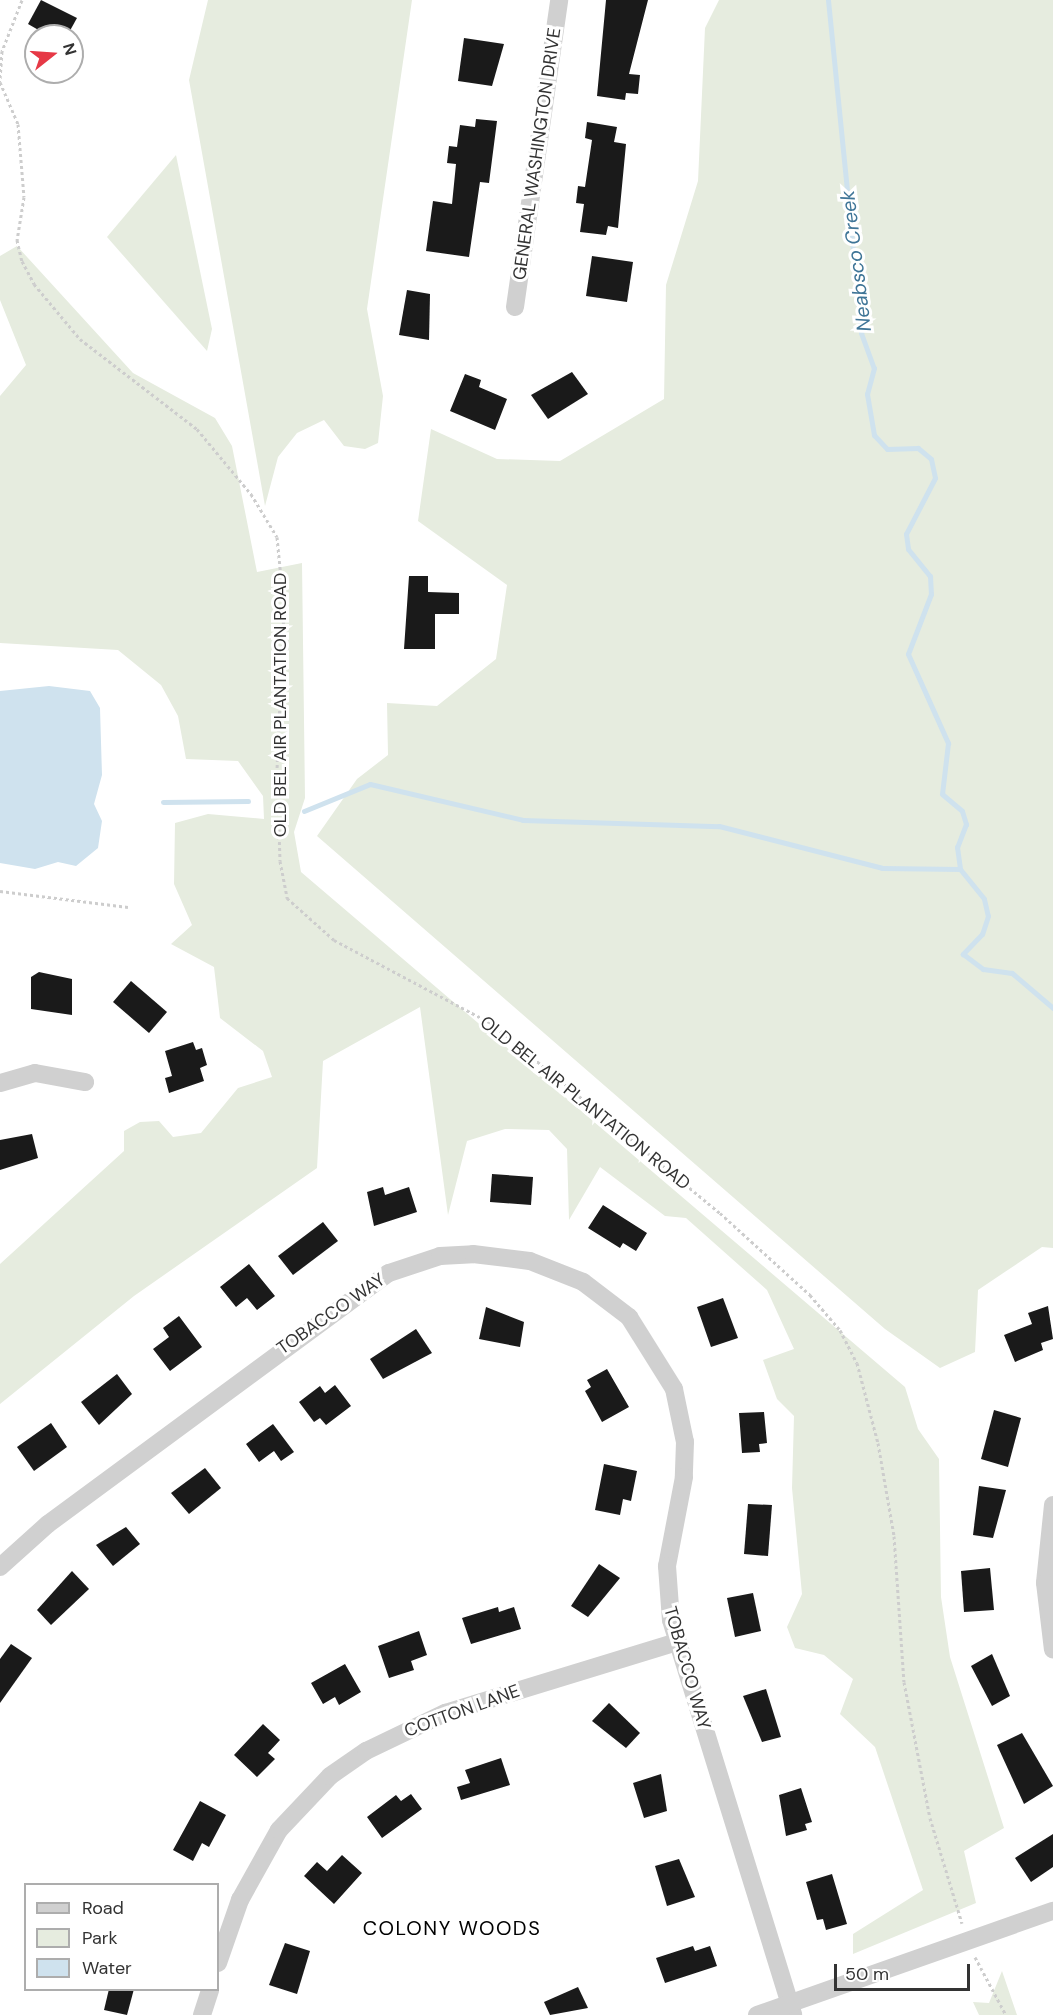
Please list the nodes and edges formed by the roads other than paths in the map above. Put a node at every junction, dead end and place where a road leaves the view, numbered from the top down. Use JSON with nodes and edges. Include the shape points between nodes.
{"nodes":[{"id":1,"x":559,"y":0,"type":"edge"},
{"id":2,"x":515,"y":307,"type":"dead end"},
{"id":3,"x":85,"y":1082,"type":"dead end"},
{"id":4,"x":0,"y":1083,"type":"edge"},
{"id":5,"x":1053,"y":1505,"type":"edge"},
{"id":6,"x":0,"y":1567,"type":"edge"},
{"id":7,"x":676,"y":1642,"type":"junction"},
{"id":8,"x":1053,"y":1650,"type":"edge"},
{"id":9,"x":1053,"y":1911,"type":"edge"},
{"id":10,"x":219,"y":1960,"type":"edge"},
{"id":11,"x":209,"y":1991,"type":"edge"},
{"id":12,"x":791,"y":2008,"type":"edge"},
{"id":13,"x":202,"y":2015,"type":"edge"},
{"id":14,"x":757,"y":2015,"type":"edge"}],
"edges":[{"from":1,"to":2,"type":"street","name":"GENERAL WASHINGTON DRIVE"},
{"from":3,"to":4,"type":"street","via":[[35,1073]]},
{"from":5,"to":8,"type":"street","via":[[1045,1582]]},
{"from":6,"to":7,"type":"street","name":"TOBACCO WAY","via":[[48,1524],[362,1288],[441,1256],[498,1255],[555,1269],[599,1292],[629,1317],[663,1363],[685,1442],[684,1478],[667,1566]]},
{"from":7,"to":10,"type":"street","name":"COTTON LANE","via":[[445,1713],[366,1751],[330,1776],[279,1830],[240,1900]]},
{"from":7,"to":12,"type":"street","name":"TOBACCO WAY"},
{"from":9,"to":12,"type":"street"},
{"from":11,"to":13,"type":"street"},
{"from":12,"to":14,"type":"street"}]}
